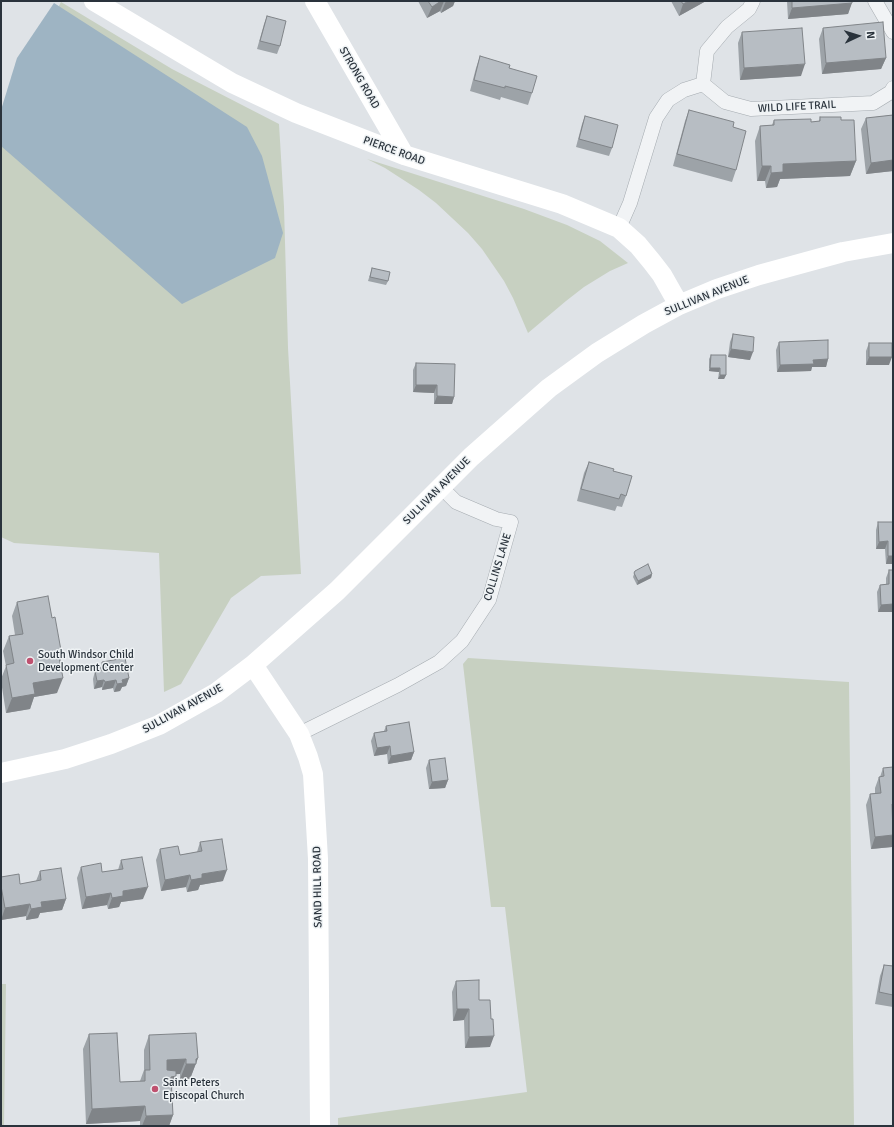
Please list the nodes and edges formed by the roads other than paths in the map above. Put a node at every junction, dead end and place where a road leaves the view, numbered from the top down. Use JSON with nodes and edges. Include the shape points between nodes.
{"nodes":[{"id":1,"x":94,"y":1,"type":"edge"},
{"id":2,"x":315,"y":1,"type":"edge"},
{"id":3,"x":753,"y":1,"type":"edge"},
{"id":4,"x":875,"y":1,"type":"edge"},
{"id":5,"x":893,"y":32,"type":"edge"},
{"id":6,"x":703,"y":84,"type":"junction"},
{"id":7,"x":893,"y":88,"type":"edge"},
{"id":8,"x":404,"y":155,"type":"junction"},
{"id":9,"x":619,"y":228,"type":"junction"},
{"id":10,"x":893,"y":243,"type":"edge"},
{"id":11,"x":679,"y":305,"type":"junction"},
{"id":12,"x":441,"y":487,"type":"junction"},
{"id":13,"x":253,"y":665,"type":"junction"},
{"id":14,"x":299,"y":734,"type":"junction"},
{"id":15,"x":1,"y":773,"type":"edge"},
{"id":16,"x":320,"y":1126,"type":"edge"}],
"edges":[{"from":1,"to":8,"type":"street","name":"PIERCE ROAD","via":[[232,83],[296,114]]},
{"from":2,"to":8,"type":"street","name":"STRONG ROAD"},
{"from":3,"to":6,"type":"street","via":[[750,10],[727,27],[707,51]]},
{"from":4,"to":5,"type":"street"},
{"from":6,"to":7,"type":"street","name":"WILD LIFE TRAIL","via":[[725,102],[751,109],[873,103]]},
{"from":6,"to":9,"type":"street","via":[[684,90],[668,100],[656,118],[630,203]]},
{"from":8,"to":9,"type":"street","name":"PIERCE ROAD","via":[[562,204]]},
{"from":9,"to":11,"type":"street","name":"PIERCE ROAD","via":[[652,262]]},
{"from":10,"to":11,"type":"street","name":"SULLIVAN AVENUE","via":[[843,252],[760,275]]},
{"from":11,"to":12,"type":"street","name":"SULLIVAN AVENUE","via":[[630,332],[548,388]]},
{"from":12,"to":13,"type":"street","name":"SULLIVAN AVENUE","via":[[337,591]]},
{"from":12,"to":14,"type":"street","name":"COLLINS LANE","via":[[456,502],[496,519],[512,522],[489,600],[462,641],[438,662],[398,685]]},
{"from":13,"to":14,"type":"street","name":"SAND HILL ROAD"},
{"from":13,"to":15,"type":"street","name":"SULLIVAN AVENUE","via":[[216,693],[159,725],[65,759]]},
{"from":14,"to":16,"type":"street","name":"SAND HILL ROAD","via":[[313,774],[315,796],[318,859]]}]}
